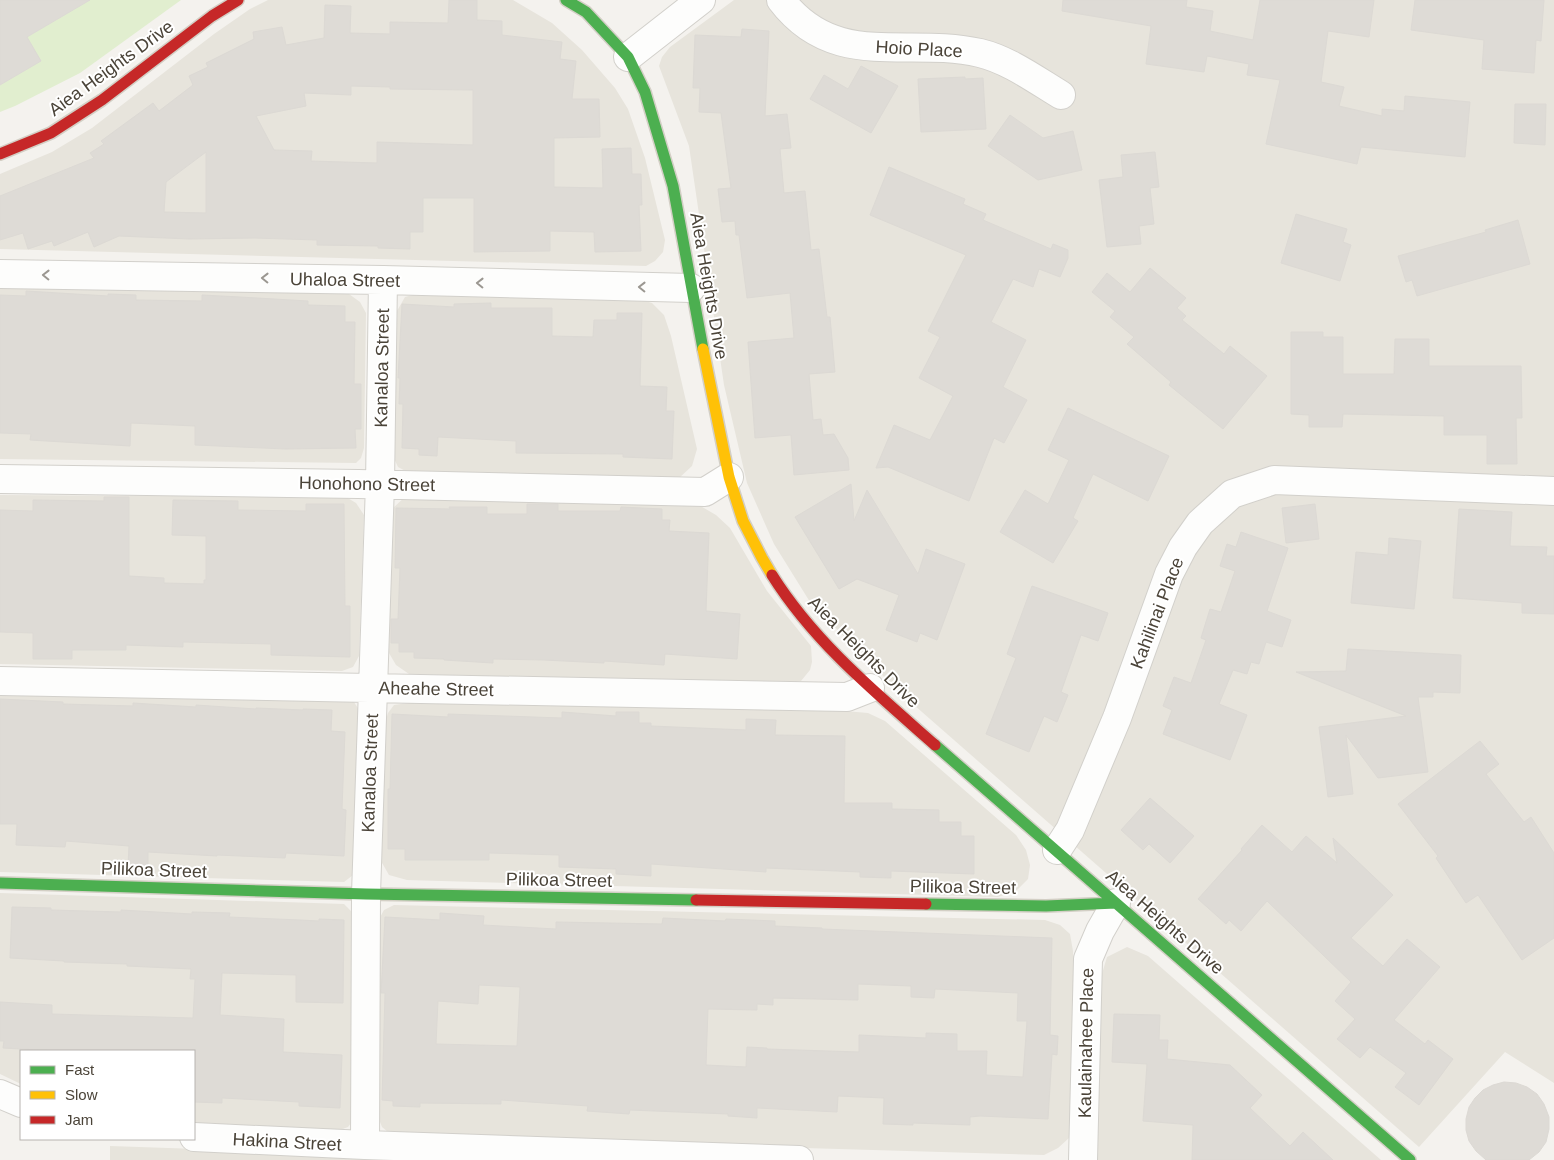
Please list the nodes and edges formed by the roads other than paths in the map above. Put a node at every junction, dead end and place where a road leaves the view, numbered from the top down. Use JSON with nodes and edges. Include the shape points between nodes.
{"nodes":[{"id":1,"x":238,"y":0,"type":"edge"},
{"id":2,"x":566,"y":0,"type":"edge"},
{"id":3,"x":701,"y":0,"type":"edge"},
{"id":4,"x":781,"y":0,"type":"edge"},
{"id":5,"x":628,"y":57,"type":"junction"},
{"id":6,"x":1061,"y":95,"type":"dead end"},
{"id":7,"x":0,"y":154,"type":"edge"},
{"id":8,"x":0,"y":274,"type":"edge"},
{"id":9,"x":384,"y":280,"type":"junction"},
{"id":10,"x":691,"y":288,"type":"junction"},
{"id":11,"x":729,"y":477,"type":"junction"},
{"id":12,"x":0,"y":479,"type":"edge"},
{"id":13,"x":380,"y":484,"type":"junction"},
{"id":14,"x":1554,"y":491,"type":"edge"},
{"id":15,"x":0,"y":681,"type":"edge"},
{"id":16,"x":373,"y":688,"type":"junction"},
{"id":17,"x":870,"y":688,"type":"junction"},
{"id":18,"x":1057,"y":850,"type":"junction"},
{"id":19,"x":0,"y":883,"type":"edge"},
{"id":20,"x":366,"y":894,"type":"junction"},
{"id":21,"x":1116,"y":903,"type":"junction"},
{"id":22,"x":0,"y":1094,"type":"edge"},
{"id":23,"x":20,"y":1103,"type":"edge"},
{"id":24,"x":195,"y":1138,"type":"edge"},
{"id":25,"x":365,"y":1145,"type":"junction"},
{"id":26,"x":799,"y":1160,"type":"edge"},
{"id":27,"x":1083,"y":1160,"type":"edge"},
{"id":28,"x":1410,"y":1160,"type":"edge"}],
"edges":[{"from":1,"to":7,"type":"street","name":"Aiea Heights Drive","via":[[212,16],[102,100],[51,132]]},
{"from":2,"to":5,"type":"street","name":"Aiea Heights Drive","via":[[586,12]]},
{"from":3,"to":5,"type":"street"},
{"from":4,"to":6,"type":"street","name":"Hoio Place","via":[[807,25],[826,37],[852,45],[955,48],[983,54],[1008,64]]},
{"from":5,"to":10,"type":"street","name":"Aiea Heights Drive","via":[[645,92],[668,169]]},
{"from":9,"to":8,"type":"street","name":"Uhaloa Street","one_way":true},
{"from":10,"to":9,"type":"street","name":"Uhaloa Street","one_way":true},
{"from":9,"to":13,"type":"street","name":"Kanaloa Street"},
{"from":10,"to":11,"type":"street","name":"Aiea Heights Drive"},
{"from":11,"to":13,"type":"street","name":"Honohono Street","via":[[705,492]]},
{"from":11,"to":17,"type":"street","name":"Aiea Heights Drive","via":[[743,521],[787,598],[814,632]]},
{"from":12,"to":13,"type":"street","name":"Honohono Street"},
{"from":13,"to":16,"type":"street","name":"Kanaloa Street"},
{"from":14,"to":18,"type":"street","name":"Kahilinai Place","via":[[1274,480],[1232,494],[1200,523],[1169,574],[1117,718],[1070,830]]},
{"from":15,"to":16,"type":"street","name":"Aheahe Street"},
{"from":16,"to":17,"type":"street","name":"Aheahe Street","via":[[847,697]]},
{"from":16,"to":20,"type":"street","name":"Kanaloa Street"},
{"from":17,"to":18,"type":"street","name":"Aiea Heights Drive"},
{"from":18,"to":21,"type":"street","name":"Aiea Heights Drive"},
{"from":19,"to":20,"type":"street","name":"Pilikoa Street"},
{"from":20,"to":21,"type":"street","name":"Pilikoa Street","via":[[1046,906]]},
{"from":20,"to":25,"type":"street","name":"Kanaloa Street"},
{"from":21,"to":27,"type":"street","name":"Kaulainahee Place","via":[[1088,959]]},
{"from":21,"to":28,"type":"street","name":"Aiea Heights Drive"},
{"from":22,"to":23,"type":"street"},
{"from":24,"to":25,"type":"street","name":"Hakina Street"},
{"from":25,"to":26,"type":"street","name":"Hakina Street"}]}
